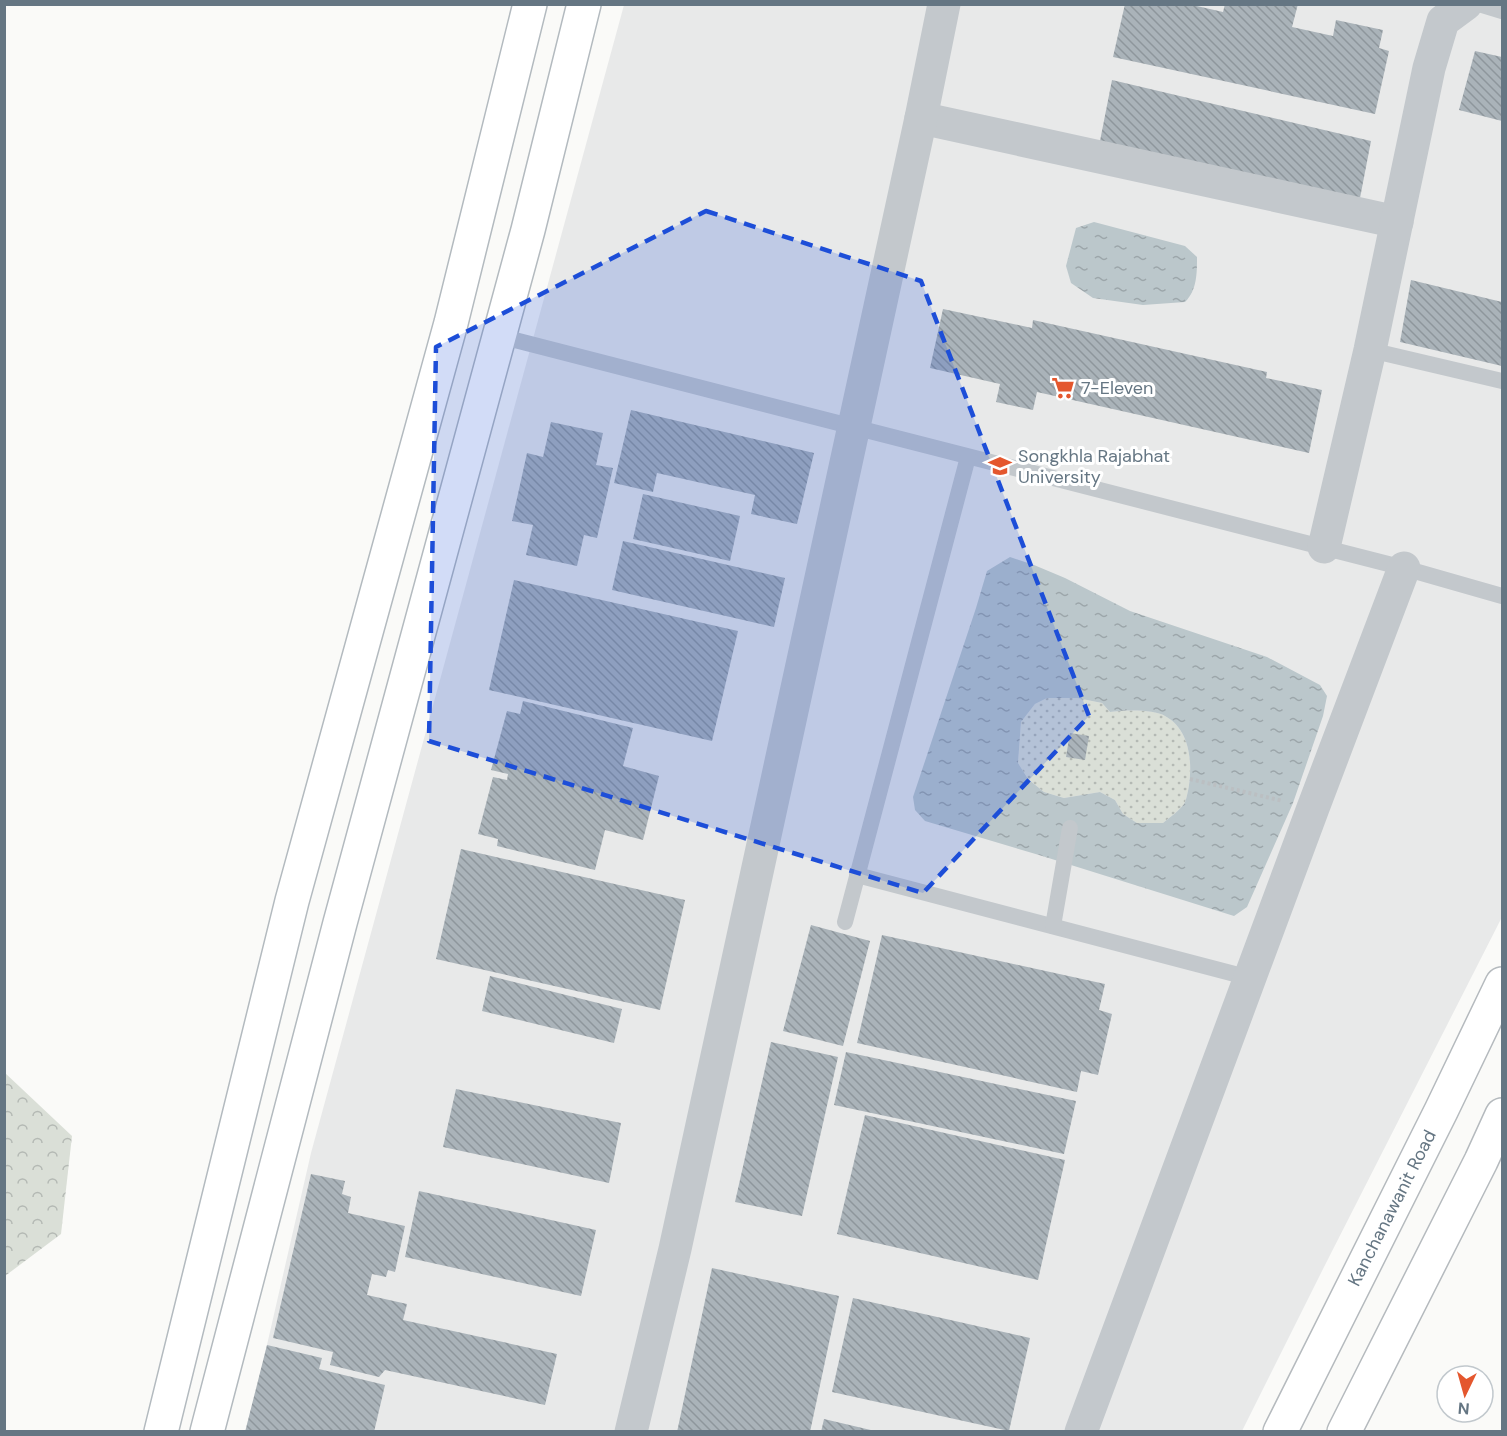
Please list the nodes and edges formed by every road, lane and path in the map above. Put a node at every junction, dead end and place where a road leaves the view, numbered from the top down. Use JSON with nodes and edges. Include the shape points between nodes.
{"nodes":[{"id":1,"x":530,"y":4,"type":"edge"},
{"id":2,"x":584,"y":4,"type":"edge"},
{"id":3,"x":944,"y":4,"type":"edge"},
{"id":4,"x":1466,"y":4,"type":"edge"},
{"id":5,"x":1479,"y":4,"type":"edge"},
{"id":6,"x":1503,"y":11,"type":"edge"},
{"id":7,"x":921,"y":118,"type":"junction"},
{"id":8,"x":1397,"y":222,"type":"junction"},
{"id":9,"x":451,"y":323,"type":"junction"},
{"id":10,"x":499,"y":336,"type":"junction"},
{"id":11,"x":1370,"y":350,"type":"junction"},
{"id":12,"x":1503,"y":381,"type":"edge"},
{"id":13,"x":854,"y":427,"type":"junction"},
{"id":14,"x":968,"y":457,"type":"junction"},
{"id":15,"x":1324,"y":548,"type":"junction"},
{"id":16,"x":1404,"y":568,"type":"junction"},
{"id":17,"x":1503,"y":596,"type":"edge"},
{"id":18,"x":1190,"y":778,"type":"dead end"},
{"id":19,"x":1293,"y":803,"type":"dead end"},
{"id":20,"x":1070,"y":828,"type":"dead end"},
{"id":21,"x":857,"y":875,"type":"junction"},
{"id":22,"x":845,"y":922,"type":"dead end"},
{"id":23,"x":1053,"y":926,"type":"junction"},
{"id":24,"x":1251,"y":978,"type":"junction"},
{"id":25,"x":1503,"y":984,"type":"edge"},
{"id":26,"x":1503,"y":1115,"type":"edge"},
{"id":27,"x":1492,"y":1160,"type":"edge"},
{"id":28,"x":161,"y":1431,"type":"edge"},
{"id":29,"x":207,"y":1431,"type":"edge"},
{"id":30,"x":631,"y":1431,"type":"edge"},
{"id":31,"x":1081,"y":1431,"type":"edge"},
{"id":32,"x":1280,"y":1431,"type":"edge"},
{"id":33,"x":1344,"y":1431,"type":"edge"}],
"edges":[{"from":1,"to":9,"type":"main road"},
{"from":2,"to":10,"type":"main road"},
{"from":3,"to":7,"type":"street"},
{"from":4,"to":8,"type":"street","via":[[1443,21],[1429,68]]},
{"from":5,"to":6,"type":"lane"},
{"from":7,"to":8,"type":"street"},
{"from":7,"to":13,"type":"street"},
{"from":8,"to":11,"type":"street"},
{"from":9,"to":10,"type":"main road"},
{"from":9,"to":28,"type":"main road","via":[[292,901]]},
{"from":10,"to":13,"type":"lane"},
{"from":10,"to":29,"type":"main road"},
{"from":11,"to":12,"type":"lane"},
{"from":11,"to":15,"type":"street"},
{"from":13,"to":14,"type":"lane"},
{"from":13,"to":30,"type":"street","via":[[675,1249]]},
{"from":14,"to":15,"type":"lane"},
{"from":14,"to":21,"type":"lane"},
{"from":15,"to":16,"type":"lane"},
{"from":16,"to":17,"type":"lane"},
{"from":16,"to":24,"type":"street"},
{"from":18,"to":19,"type":"path"},
{"from":20,"to":23,"type":"lane"},
{"from":21,"to":22,"type":"lane"},
{"from":21,"to":23,"type":"lane"},
{"from":23,"to":24,"type":"lane"},
{"from":24,"to":31,"type":"street"},
{"from":25,"to":32,"type":"main road","name":"Kanchanawanit Road"},
{"from":26,"to":27,"type":"main road"},
{"from":27,"to":33,"type":"main road"}]}
